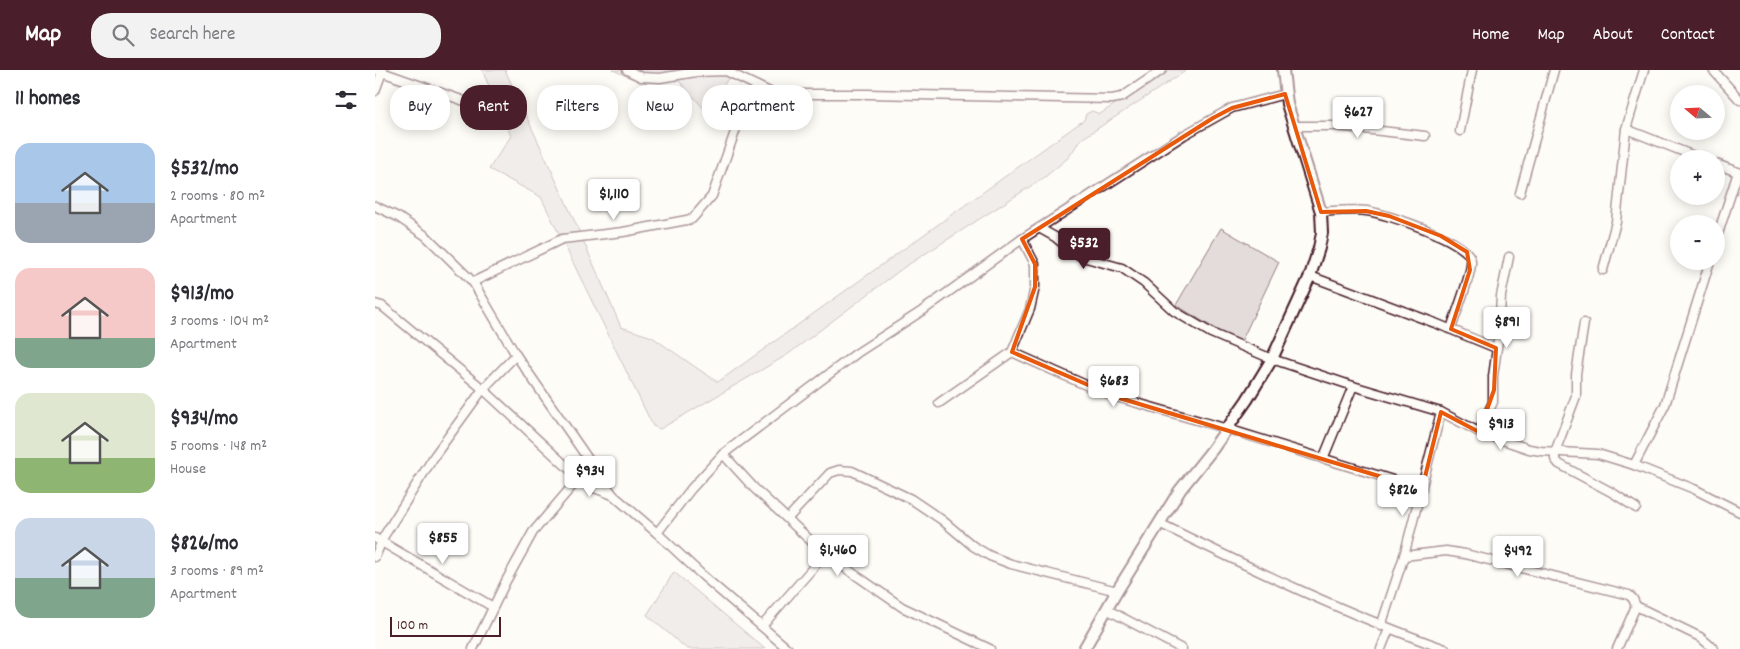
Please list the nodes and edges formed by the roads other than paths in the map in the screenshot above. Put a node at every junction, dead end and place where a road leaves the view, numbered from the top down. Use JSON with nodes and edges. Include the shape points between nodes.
{"nodes":[{"id":1,"x":627,"y":70,"type":"edge"},
{"id":2,"x":1162,"y":70,"type":"edge"},
{"id":3,"x":1283,"y":70,"type":"edge"},
{"id":4,"x":1472,"y":70,"type":"edge"},
{"id":5,"x":1554,"y":70,"type":"edge"},
{"id":6,"x":1644,"y":70,"type":"edge"},
{"id":7,"x":379,"y":71,"type":"edge"},
{"id":8,"x":726,"y":71,"type":"edge"},
{"id":9,"x":1717,"y":71,"type":"edge"},
{"id":10,"x":755,"y":85,"type":"edge"},
{"id":11,"x":375,"y":91,"type":"edge"},
{"id":12,"x":813,"y":94,"type":"edge"},
{"id":13,"x":1285,"y":94,"type":"junction"},
{"id":14,"x":460,"y":99,"type":"edge"},
{"id":15,"x":1740,"y":100,"type":"edge"},
{"id":16,"x":1293,"y":126,"type":"junction"},
{"id":17,"x":1626,"y":129,"type":"junction"},
{"id":18,"x":736,"y":130,"type":"edge"},
{"id":19,"x":1460,"y":131,"type":"dead end"},
{"id":20,"x":1425,"y":136,"type":"dead end"},
{"id":21,"x":1680,"y":150,"type":"edge"},
{"id":22,"x":1725,"y":168,"type":"edge"},
{"id":23,"x":1739,"y":173,"type":"edge"},
{"id":24,"x":1520,"y":192,"type":"dead end"},
{"id":25,"x":375,"y":206,"type":"edge"},
{"id":26,"x":1321,"y":212,"type":"junction"},
{"id":27,"x":1725,"y":215,"type":"edge"},
{"id":28,"x":1039,"y":228,"type":"junction"},
{"id":29,"x":1022,"y":239,"type":"junction"},
{"id":30,"x":1509,"y":256,"type":"dead end"},
{"id":31,"x":1603,"y":270,"type":"dead end"},
{"id":32,"x":1707,"y":270,"type":"edge"},
{"id":33,"x":1310,"y":276,"type":"junction"},
{"id":34,"x":473,"y":282,"type":"junction"},
{"id":35,"x":375,"y":304,"type":"edge"},
{"id":36,"x":1584,"y":323,"type":"dead end"},
{"id":37,"x":1451,"y":329,"type":"junction"},
{"id":38,"x":1496,"y":348,"type":"junction"},
{"id":39,"x":1012,"y":352,"type":"junction"},
{"id":40,"x":516,"y":355,"type":"junction"},
{"id":41,"x":1272,"y":359,"type":"junction"},
{"id":42,"x":1353,"y":386,"type":"junction"},
{"id":43,"x":483,"y":389,"type":"junction"},
{"id":44,"x":939,"y":403,"type":"dead end"},
{"id":45,"x":1441,"y":412,"type":"junction"},
{"id":46,"x":1228,"y":429,"type":"junction"},
{"id":47,"x":1479,"y":432,"type":"junction"},
{"id":48,"x":1555,"y":452,"type":"junction"},
{"id":49,"x":723,"y":454,"type":"junction"},
{"id":50,"x":1323,"y":459,"type":"junction"},
{"id":51,"x":593,"y":464,"type":"junction"},
{"id":52,"x":1634,"y":465,"type":"junction"},
{"id":53,"x":579,"y":478,"type":"junction"},
{"id":54,"x":1422,"y":489,"type":"junction"},
{"id":55,"x":613,"y":495,"type":"junction"},
{"id":56,"x":1636,"y":508,"type":"dead end"},
{"id":57,"x":1740,"y":512,"type":"edge"},
{"id":58,"x":788,"y":518,"type":"junction"},
{"id":59,"x":1159,"y":523,"type":"junction"},
{"id":60,"x":657,"y":533,"type":"junction"},
{"id":61,"x":378,"y":540,"type":"edge"},
{"id":62,"x":825,"y":554,"type":"junction"},
{"id":63,"x":1404,"y":556,"type":"junction"},
{"id":64,"x":375,"y":557,"type":"edge"},
{"id":65,"x":1117,"y":592,"type":"junction"},
{"id":66,"x":1636,"y":606,"type":"junction"},
{"id":67,"x":493,"y":607,"type":"junction"},
{"id":68,"x":1106,"y":609,"type":"junction"},
{"id":69,"x":761,"y":626,"type":"junction"},
{"id":70,"x":1385,"y":627,"type":"junction"},
{"id":71,"x":473,"y":649,"type":"edge"},
{"id":72,"x":788,"y":649,"type":"edge"},
{"id":73,"x":990,"y":649,"type":"edge"},
{"id":74,"x":1084,"y":649,"type":"edge"},
{"id":75,"x":1182,"y":649,"type":"edge"},
{"id":76,"x":1381,"y":649,"type":"edge"},
{"id":77,"x":1445,"y":649,"type":"edge"},
{"id":78,"x":1617,"y":649,"type":"edge"},
{"id":79,"x":1714,"y":649,"type":"edge"}],
"edges":[{"from":1,"to":8,"type":"street","via":[[641,77],[660,78]]},
{"from":2,"to":12,"type":"street","via":[[1122,97],[1112,100]]},
{"from":3,"to":13,"type":"street"},
{"from":4,"to":19,"type":"street"},
{"from":5,"to":24,"type":"street"},
{"from":6,"to":17,"type":"street"},
{"from":7,"to":11,"type":"street"},
{"from":7,"to":14,"type":"street"},
{"from":8,"to":10,"type":"street"},
{"from":9,"to":15,"type":"street"},
{"from":13,"to":16,"type":"street"},
{"from":13,"to":28,"type":"street","via":[[1232,108],[1213,118]]},
{"from":16,"to":20,"type":"street","via":[[1337,126]]},
{"from":16,"to":26,"type":"street"},
{"from":17,"to":21,"type":"street"},
{"from":17,"to":31,"type":"street","via":[[1616,222]]},
{"from":18,"to":34,"type":"street","via":[[712,196],[692,219],[562,239]]},
{"from":22,"to":23,"type":"street"},
{"from":23,"to":27,"type":"street"},
{"from":25,"to":34,"type":"street","via":[[399,217],[426,236]]},
{"from":26,"to":33,"type":"street","via":[[1322,232]]},
{"from":26,"to":37,"type":"street","via":[[1367,211],[1389,216],[1441,236],[1467,252],[1471,259],[1470,270]]},
{"from":28,"to":29,"type":"street"},
{"from":28,"to":41,"type":"street","via":[[1074,253],[1122,268],[1144,283],[1173,311],[1211,333]]},
{"from":29,"to":39,"type":"street","via":[[1035,264],[1035,287],[1030,309]]},
{"from":29,"to":49,"type":"street","via":[[857,353]]},
{"from":30,"to":38,"type":"street"},
{"from":32,"to":52,"type":"street","via":[[1665,405]]},
{"from":33,"to":37,"type":"street"},
{"from":33,"to":41,"type":"street"},
{"from":34,"to":40,"type":"street"},
{"from":35,"to":43,"type":"street","via":[[383,306]]},
{"from":36,"to":48,"type":"street","via":[[1576,396]]},
{"from":37,"to":38,"type":"street"},
{"from":38,"to":47,"type":"street","via":[[1493,402]]},
{"from":39,"to":44,"type":"street"},
{"from":39,"to":46,"type":"street","via":[[1116,397]]},
{"from":40,"to":43,"type":"street"},
{"from":40,"to":51,"type":"street"},
{"from":41,"to":42,"type":"street"},
{"from":41,"to":46,"type":"street"},
{"from":42,"to":45,"type":"street"},
{"from":42,"to":50,"type":"street"},
{"from":43,"to":53,"type":"street"},
{"from":43,"to":61,"type":"street"},
{"from":45,"to":47,"type":"street"},
{"from":45,"to":54,"type":"street"},
{"from":46,"to":50,"type":"street"},
{"from":46,"to":59,"type":"street","via":[[1180,490]]},
{"from":47,"to":48,"type":"street","via":[[1529,449]]},
{"from":48,"to":52,"type":"street","via":[[1598,454]]},
{"from":48,"to":56,"type":"street","via":[[1559,464]]},
{"from":49,"to":58,"type":"street"},
{"from":49,"to":60,"type":"street"},
{"from":50,"to":54,"type":"street"},
{"from":51,"to":53,"type":"street"},
{"from":51,"to":55,"type":"street"},
{"from":52,"to":57,"type":"street"},
{"from":53,"to":55,"type":"street","via":[[589,486]]},
{"from":53,"to":67,"type":"street","via":[[533,532]]},
{"from":54,"to":63,"type":"street"},
{"from":55,"to":60,"type":"street"},
{"from":58,"to":62,"type":"street"},
{"from":58,"to":65,"type":"street","via":[[830,473],[852,471],[911,499],[990,556]]},
{"from":59,"to":65,"type":"street"},
{"from":59,"to":70,"type":"street"},
{"from":60,"to":69,"type":"street"},
{"from":61,"to":64,"type":"street"},
{"from":61,"to":67,"type":"street"},
{"from":62,"to":69,"type":"street"},
{"from":62,"to":73,"type":"street","via":[[902,607]]},
{"from":63,"to":66,"type":"street","via":[[1446,551],[1465,554],[1623,592]]},
{"from":63,"to":70,"type":"street"},
{"from":65,"to":68,"type":"street"},
{"from":66,"to":78,"type":"street"},
{"from":66,"to":79,"type":"street","via":[[1700,637]]},
{"from":67,"to":71,"type":"street"},
{"from":68,"to":74,"type":"street"},
{"from":68,"to":75,"type":"street"},
{"from":69,"to":72,"type":"street"},
{"from":70,"to":76,"type":"street"},
{"from":70,"to":77,"type":"street"}]}
